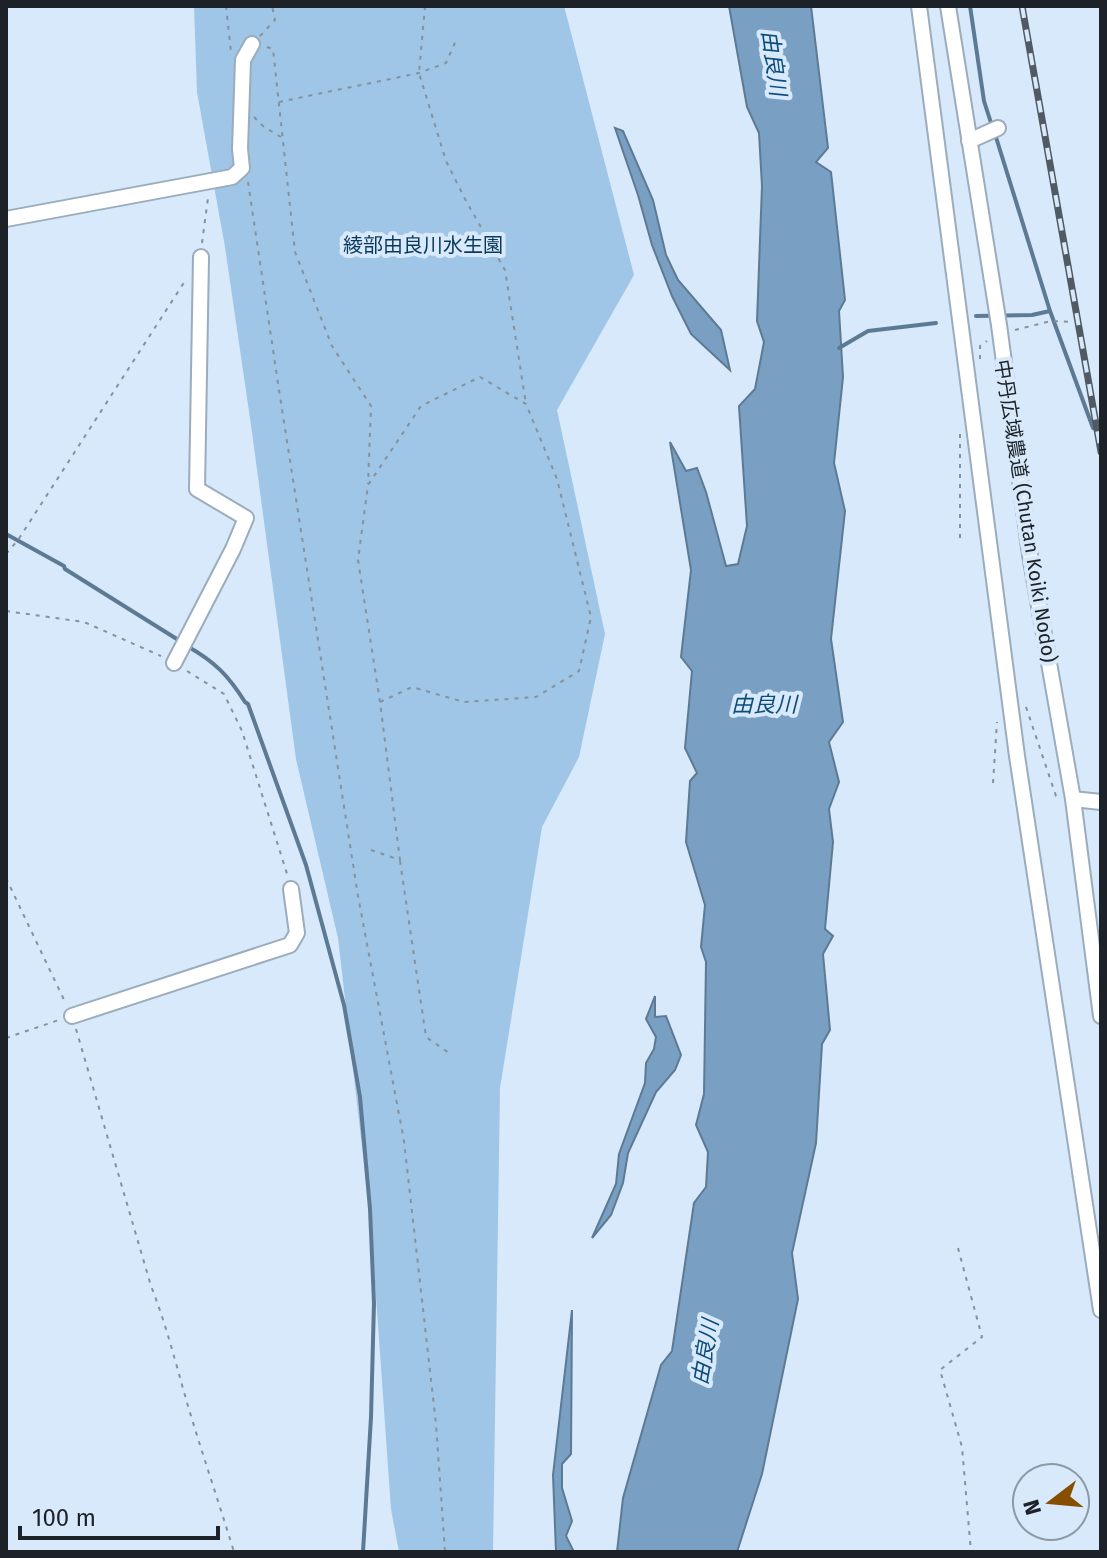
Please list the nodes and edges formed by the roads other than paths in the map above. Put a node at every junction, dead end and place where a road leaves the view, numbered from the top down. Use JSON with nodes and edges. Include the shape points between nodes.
{"nodes":[{"id":1,"x":919,"y":6,"type":"edge"},
{"id":2,"x":948,"y":6,"type":"edge"},
{"id":3,"x":252,"y":44,"type":"road end"},
{"id":4,"x":998,"y":128,"type":"dead end"},
{"id":5,"x":969,"y":141,"type":"junction"},
{"id":6,"x":6,"y":219,"type":"edge"},
{"id":7,"x":201,"y":257,"type":"road end"},
{"id":8,"x":174,"y":663,"type":"road end"},
{"id":9,"x":1073,"y":799,"type":"junction"},
{"id":10,"x":1101,"y":802,"type":"edge"},
{"id":11,"x":291,"y":889,"type":"road end"},
{"id":12,"x":72,"y":1016,"type":"road end"},
{"id":13,"x":1101,"y":1016,"type":"edge"},
{"id":14,"x":1101,"y":1310,"type":"edge"}],
"edges":[{"from":1,"to":14,"type":"street","via":[[1015,741]]},
{"from":2,"to":5,"type":"street","name":"中丹広域農道 (Chutan Koiki Nodo)"},
{"from":3,"to":6,"type":"street","via":[[243,60],[242,168],[232,177]]},
{"from":4,"to":5,"type":"street"},
{"from":5,"to":9,"type":"street","name":"中丹広域農道 (Chutan Koiki Nodo)","via":[[1030,555]]},
{"from":7,"to":8,"type":"street","via":[[197,489],[246,518]]},
{"from":9,"to":10,"type":"street"},
{"from":9,"to":13,"type":"street","name":"中丹広域農道 (Chutan Koiki Nodo)"},
{"from":11,"to":12,"type":"street","via":[[297,933],[290,945]]}]}
